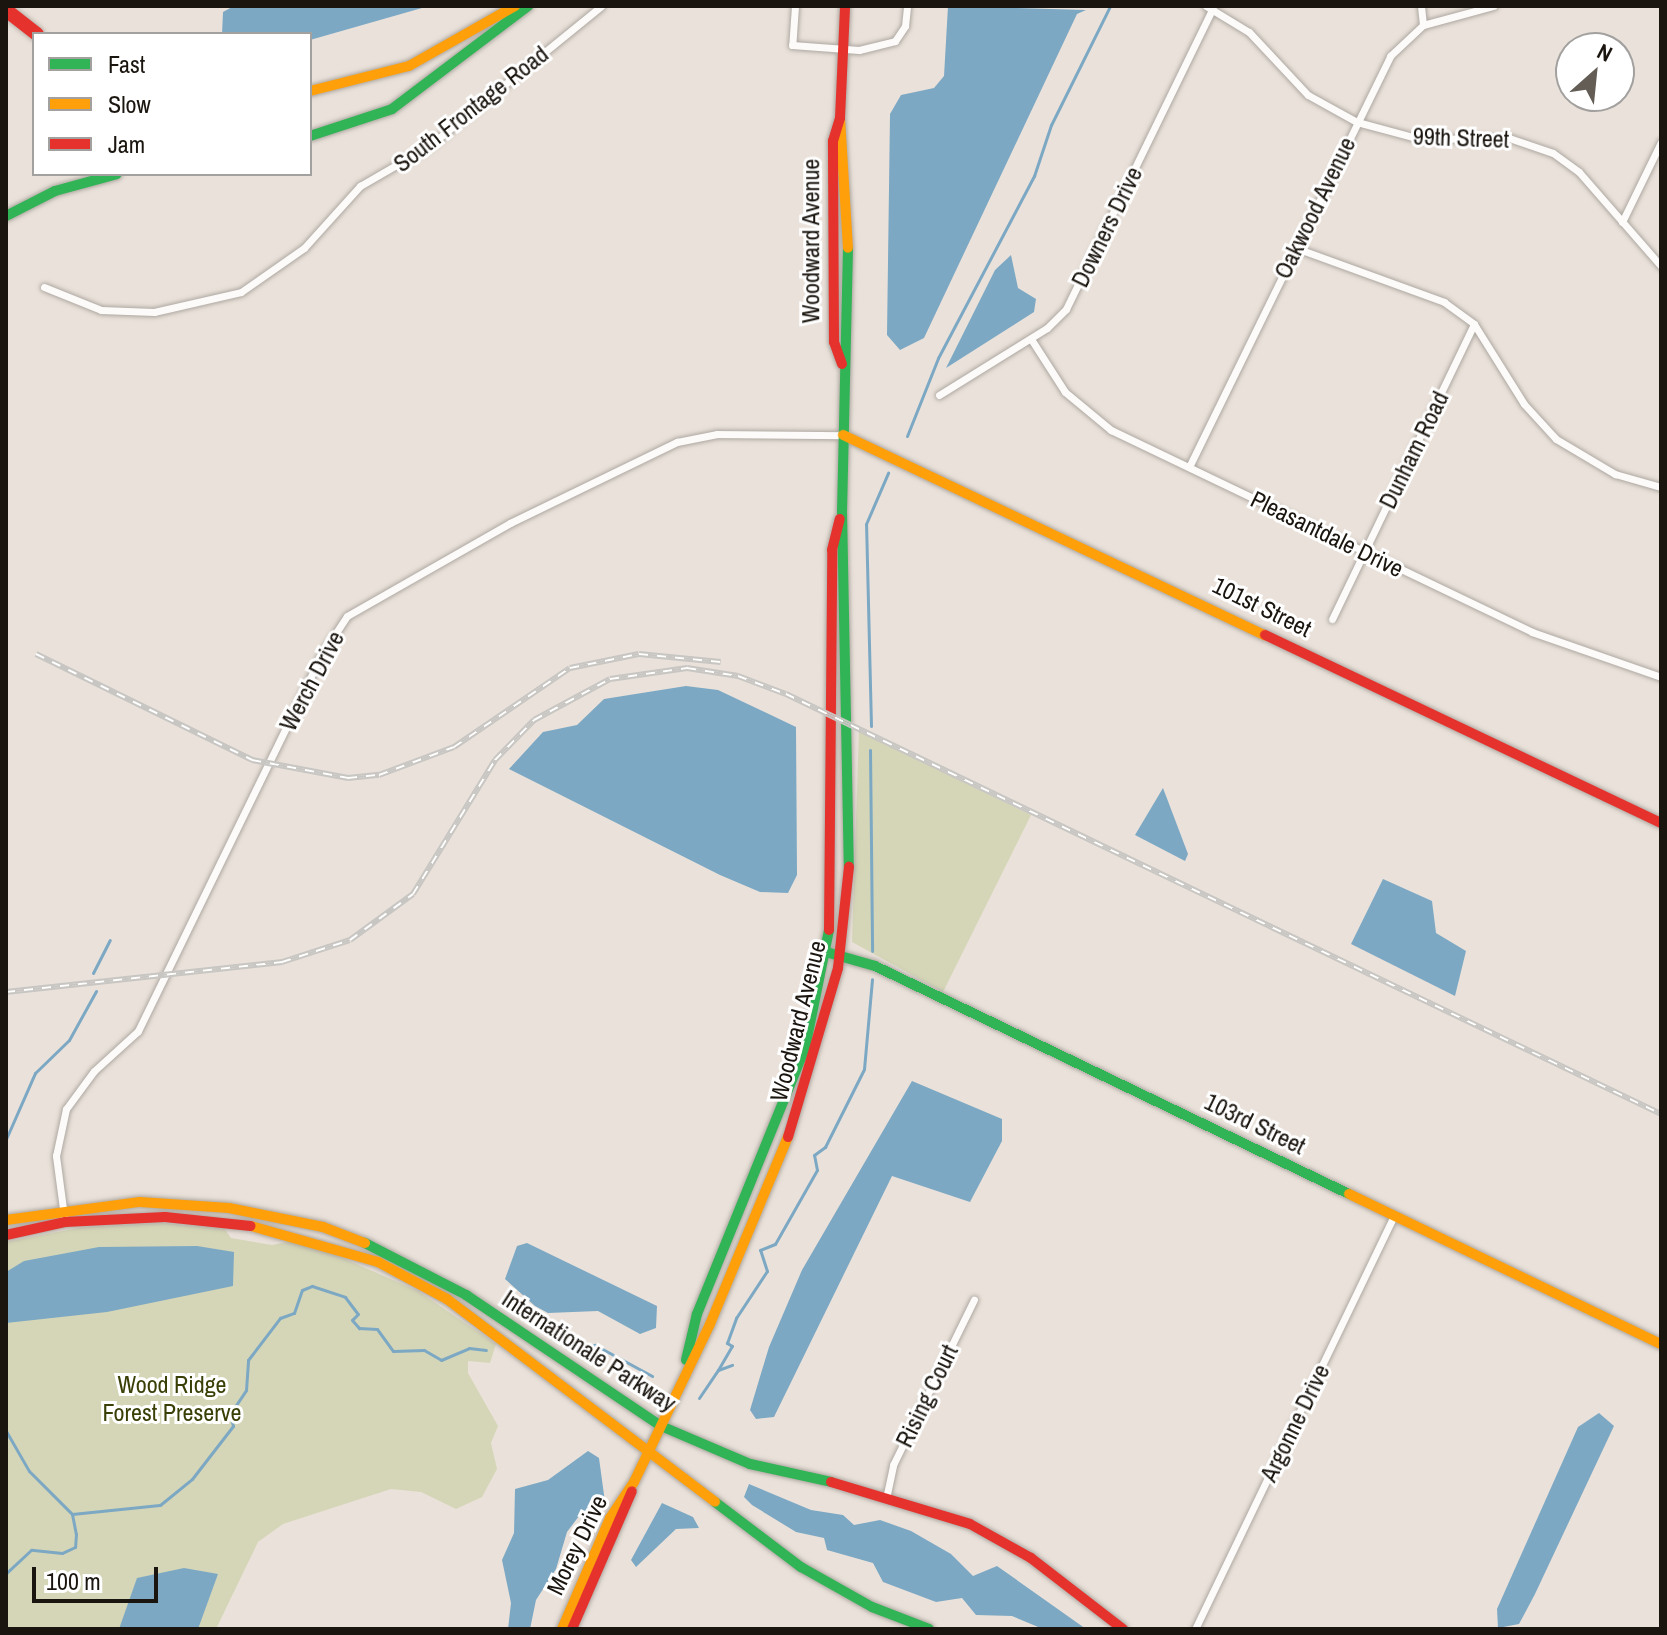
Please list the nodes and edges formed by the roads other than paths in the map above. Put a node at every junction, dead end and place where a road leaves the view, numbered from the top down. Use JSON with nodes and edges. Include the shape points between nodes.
{"nodes":[{"id":1,"x":515,"y":6,"type":"edge"},
{"id":2,"x":528,"y":6,"type":"edge"},
{"id":3,"x":601,"y":6,"type":"edge"},
{"id":4,"x":795,"y":6,"type":"edge"},
{"id":5,"x":845,"y":6,"type":"edge"},
{"id":6,"x":907,"y":6,"type":"edge"},
{"id":7,"x":1421,"y":6,"type":"edge"},
{"id":8,"x":1493,"y":6,"type":"edge"},
{"id":9,"x":1211,"y":7,"type":"edge"},
{"id":10,"x":7,"y":9,"type":"edge"},
{"id":11,"x":1423,"y":25,"type":"junction"},
{"id":12,"x":35,"y":32,"type":"edge"},
{"id":13,"x":843,"y":47,"type":"junction"},
{"id":14,"x":312,"y":91,"type":"edge"},
{"id":15,"x":1357,"y":122,"type":"junction"},
{"id":16,"x":312,"y":135,"type":"edge"},
{"id":17,"x":1661,"y":142,"type":"edge"},
{"id":18,"x":110,"y":176,"type":"edge"},
{"id":19,"x":6,"y":216,"type":"edge"},
{"id":20,"x":1622,"y":222,"type":"junction"},
{"id":21,"x":1296,"y":248,"type":"junction"},
{"id":22,"x":1661,"y":266,"type":"edge"},
{"id":23,"x":44,"y":287,"type":"dead end"},
{"id":24,"x":1474,"y":324,"type":"junction"},
{"id":25,"x":1031,"y":339,"type":"junction"},
{"id":26,"x":939,"y":395,"type":"dead end"},
{"id":27,"x":843,"y":435,"type":"junction"},
{"id":28,"x":1189,"y":467,"type":"junction"},
{"id":29,"x":1661,"y":487,"type":"edge"},
{"id":30,"x":1364,"y":552,"type":"junction"},
{"id":31,"x":1332,"y":619,"type":"dead end"},
{"id":32,"x":1661,"y":677,"type":"edge"},
{"id":33,"x":1661,"y":823,"type":"edge"},
{"id":34,"x":833,"y":954,"type":"junction"},
{"id":35,"x":64,"y":1215,"type":"junction"},
{"id":36,"x":1394,"y":1216,"type":"junction"},
{"id":37,"x":6,"y":1220,"type":"edge"},
{"id":38,"x":6,"y":1235,"type":"edge"},
{"id":39,"x":974,"y":1300,"type":"dead end"},
{"id":40,"x":1661,"y":1344,"type":"edge"},
{"id":41,"x":661,"y":1426,"type":"junction"},
{"id":42,"x":650,"y":1449,"type":"junction"},
{"id":43,"x":634,"y":1482,"type":"junction"},
{"id":44,"x":887,"y":1494,"type":"junction"},
{"id":45,"x":562,"y":1629,"type":"edge"},
{"id":46,"x":572,"y":1629,"type":"edge"},
{"id":47,"x":929,"y":1629,"type":"edge"},
{"id":48,"x":1123,"y":1629,"type":"edge"},
{"id":49,"x":1195,"y":1629,"type":"edge"}],
"edges":[{"from":1,"to":14,"type":"main road","via":[[439,53],[374,78]]},
{"from":2,"to":16,"type":"main road","via":[[417,94],[370,119]]},
{"from":3,"to":23,"type":"street","name":"South Frontage Road","via":[[429,146],[360,186],[304,248],[241,292],[154,312],[101,310]]},
{"from":4,"to":13,"type":"street","via":[[792,45]]},
{"from":5,"to":13,"type":"main road","name":"Woodward Avenue"},
{"from":6,"to":13,"type":"street","via":[[905,26],[895,41],[877,49]]},
{"from":7,"to":11,"type":"street"},
{"from":8,"to":11,"type":"street","name":"Oakwood Avenue"},
{"from":9,"to":15,"type":"street","name":"99th Street","via":[[1249,32],[1308,95]]},
{"from":9,"to":25,"type":"street","name":"Downers Drive","via":[[1071,301]]},
{"from":10,"to":12,"type":"main road","bridge":true},
{"from":11,"to":15,"type":"street","name":"Oakwood Avenue","via":[[1390,56]]},
{"from":13,"to":27,"type":"main road","name":"Woodward Avenue","via":[[840,118],[833,141],[834,342],[842,364]]},
{"from":15,"to":20,"type":"street","name":"99th Street","via":[[1406,137],[1499,137],[1542,148],[1579,172]]},
{"from":15,"to":21,"type":"street","name":"Oakwood Avenue"},
{"from":17,"to":20,"type":"street"},
{"from":18,"to":19,"type":"main road","via":[[55,191]]},
{"from":20,"to":22,"type":"street","name":"99th Street"},
{"from":21,"to":24,"type":"street","via":[[1422,291]]},
{"from":21,"to":28,"type":"street","name":"Oakwood Avenue"},
{"from":24,"to":29,"type":"street","via":[[1524,404],[1556,439],[1615,474]]},
{"from":24,"to":30,"type":"street","name":"Dunham Road"},
{"from":25,"to":26,"type":"street","name":"Downers Drive"},
{"from":25,"to":28,"type":"street","name":"Pleasantdale Drive","via":[[1065,392],[1089,416]]},
{"from":27,"to":33,"type":"main road","name":"101st Street"},
{"from":27,"to":34,"type":"main road","name":"Woodward Avenue","via":[[850,829]]},
{"from":27,"to":35,"type":"street","name":"Werch Drive","via":[[717,434],[677,442],[510,523],[347,616],[322,654],[138,1031],[80,1086],[66,1109],[56,1156]]},
{"from":28,"to":30,"type":"street","name":"Pleasantdale Drive"},
{"from":30,"to":31,"type":"street","name":"Dunham Road"},
{"from":30,"to":32,"type":"street","name":"Pleasantdale Drive","via":[[1546,638]]},
{"from":34,"to":36,"type":"main road","name":"103rd Street","via":[[875,966]]},
{"from":34,"to":41,"type":"main road","name":"Woodward Avenue","via":[[797,1116]]},
{"from":35,"to":37,"type":"main road","name":"Internationale Parkway"},
{"from":35,"to":38,"type":"main road","name":"Internationale Parkway"},
{"from":35,"to":41,"type":"main road","name":"Internationale Parkway","via":[[184,1204],[280,1216],[348,1237],[466,1295]]},
{"from":35,"to":42,"type":"main road","name":"Internationale Parkway","via":[[237,1223],[306,1237],[378,1262],[447,1299]]},
{"from":36,"to":40,"type":"main road","name":"103rd Street"},
{"from":36,"to":49,"type":"street","name":"Argonne Drive"},
{"from":39,"to":44,"type":"street","name":"Rising Court","via":[[893,1465]]},
{"from":41,"to":42,"type":"main road","name":"Woodward Avenue"},
{"from":41,"to":44,"type":"main road","name":"Internationale Parkway","via":[[750,1464]]},
{"from":42,"to":43,"type":"main road","name":"Morey Drive"},
{"from":42,"to":47,"type":"main road","name":"Internationale Parkway","via":[[829,1584]]},
{"from":43,"to":45,"type":"main road","name":"Morey Drive","via":[[610,1518]]},
{"from":43,"to":46,"type":"main road","name":"Morey Drive"},
{"from":44,"to":48,"type":"main road","name":"Internationale Parkway","via":[[941,1511],[1012,1546]]}]}
